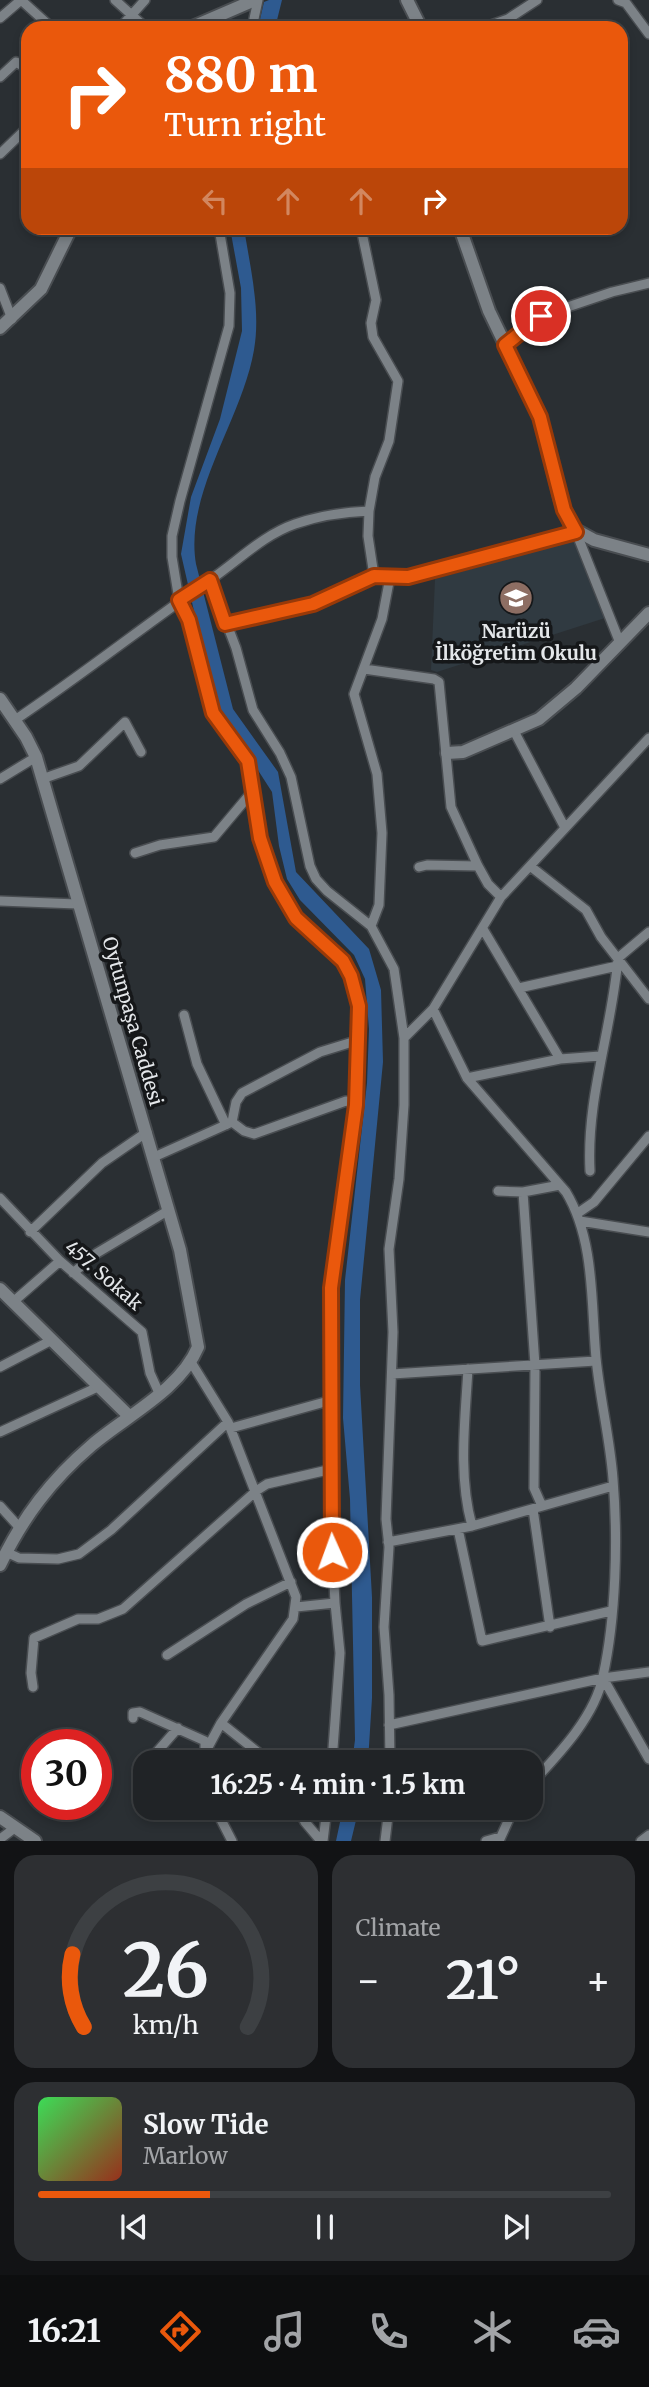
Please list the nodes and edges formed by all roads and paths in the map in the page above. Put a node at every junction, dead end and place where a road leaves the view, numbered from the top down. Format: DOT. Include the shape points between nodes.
graph roads {
  1 [pos="21,0"];
  2 [pos="116,0"];
  3 [pos="145,0"];
  4 [pos="256,0"];
  5 [pos="407,0"];
  6 [pos="537,0"];
  7 [pos="618,0"];
  8 [pos="130,14"];
  9 [pos="0,18"];
  10 [pos="44,21"];
  11 [pos="125,21"];
  12 [pos="138,21"];
  13 [pos="206,21"];
  14 [pos="253,21"];
  15 [pos="418,21"];
  16 [pos="502,21"];
  17 [pos="649,34"];
  18 [pos="21,65"];
  19 [pos="0,77"];
  20 [pos="21,134"];
  21 [pos="0,154"];
  22 [pos="68,235"];
  23 [pos="220,235"];
  24 [pos="362,235"];
  25 [pos="462,235"];
  26 [pos="649,283"];
  27 [pos="0,288"];
  28 [pos="12,319"];
  29 [pos="0,328"];
  30 [pos="505,345"];
  31 [pos="369,511"];
  32 [pos="576,532"];
  33 [pos="649,555"];
  34 [pos="374,576"];
  35 [pos="390,577"];
  36 [pos="210,580"];
  37 [pos="179,600"];
  38 [pos="649,613"];
  39 [pos="225,624"];
  40 [pos="620,643"];
  41 [pos="364,668"];
  42 [pos="0,699"];
  43 [pos="15,720"];
  44 [pos="514,731"];
  45 [pos="649,738"];
  46 [pos="141,752"];
  47 [pos="447,752"];
  48 [pos="36,757"];
  49 [pos="0,779"];
  50 [pos="42,779"];
  51 [pos="256,796"];
  52 [pos="564,826"];
  53 [pos="135,853"];
  54 [pos="478,866"];
  55 [pos="530,866"];
  56 [pos="419,867"];
  57 [pos="501,897"];
  58 [pos="0,901"];
  59 [pos="77,905"];
  60 [pos="371,926"];
  61 [pos="484,929"];
  62 [pos="649,932"];
  63 [pos="618,962"];
  64 [pos="519,988"];
  65 [pos="649,999"];
  66 [pos="433,1009"];
  67 [pos="184,1015"];
  68 [pos="404,1038"];
  69 [pos="359,1040"];
  70 [pos="600,1056"];
  71 [pos="560,1059"];
  72 [pos="467,1078"];
  73 [pos="356,1105"];
  74 [pos="229,1123"];
  75 [pos="147,1132"];
  76 [pos="649,1136"];
  77 [pos="646,1146"];
  78 [pos="154,1157"];
  79 [pos="590,1171"];
  80 [pos="559,1185"];
  81 [pos="498,1191"];
  82 [pos="523,1192"];
  83 [pos="0,1198"];
  84 [pos="169,1210"];
  85 [pos="579,1217"];
  86 [pos="30,1232"];
  87 [pos="649,1232"];
  88 [pos="60,1261"];
  89 [pos="73,1273"];
  90 [pos="1,1291"];
  91 [pos="13,1302"];
  92 [pos="51,1340"];
  93 [pos="596,1361"];
  94 [pos="191,1362"];
  95 [pos="535,1365"];
  96 [pos="0,1367"];
  97 [pos="468,1369"];
  98 [pos="392,1374"];
  99 [pos="100,1386"];
  100 [pos="159,1393"];
  101 [pos="332,1400"];
  102 [pos="129,1416"];
  103 [pos="230,1425"];
  104 [pos="0,1432"];
  105 [pos="332,1469"];
  106 [pos="613,1486"];
  107 [pos="256,1492"];
  108 [pos="0,1506"];
  109 [pos="537,1507"];
  110 [pos="472,1526"];
  111 [pos="19,1527"];
  112 [pos="458,1529"];
  113 [pos="388,1542"];
  114 [pos="6,1552"];
  115 [pos="0,1565"];
  116 [pos="291,1582"];
  117 [pos="335,1603"];
  118 [pos="296,1607"];
  119 [pos="611,1611"];
  120 [pos="550,1627"];
  121 [pos="167,1655"];
  122 [pos="649,1672"];
  123 [pos="603,1678"];
  124 [pos="33,1688"];
  125 [pos="133,1718"];
  126 [pos="221,1723"];
  127 [pos="389,1725"];
  128 [pos="178,1728"];
  129 [pos="205,1748"];
  130 [pos="159,1750"];
  131 [pos="255,1750"];
  132 [pos="332,1750"];
  133 [pos="390,1750"];
  134 [pos="649,1759"];
  135 [pos="543,1770"];
  136 [pos="0,1817"];
  137 [pos="221,1820"];
  138 [pos="304,1820"];
  139 [pos="325,1820"];
  140 [pos="388,1820"];
  141 [pos="508,1820"];
  142 [pos="16,1827"];
  143 [pos="649,1835"];
  144 [pos="0,1839"];
  145 [pos="499,1839"];
  146 [pos="35,1841"];
  147 [pos="232,1841"];
  148 [pos="322,1841"];
  149 [pos="384,1841"];
  150 [pos="486,1841"];
  151 [pos="641,1841"];
  1 -- 9 [label="street"];
  1 -- 10 [label="street"];
  2 -- 8 [label="street"];
  3 -- 8 [label="street"];
  4 -- 13 [label="street"];
  4 -- 14 [label="street"];
  5 -- 15 [label="street"];
  6 -- 16 [label="street"];
  7 -- 17 [label="street" via="626,3"];
  8 -- 11 [label="street"];
  8 -- 12 [label="street"];
  18 -- 19 [label="street" via="16,62"];
  20 -- 21 [label="street"];
  22 -- 28 [label="street" via="41,289"];
  23 -- 37 [label="street" via="230,293 229,326 172,536"];
  24 -- 31 [label="street" via="376,300 373,337 398,381 389,441 375,477"];
  25 -- 30 [label="street"];
  26 -- 30 [label="street" via="541,316"];
  27 -- 28 [label="street"];
  28 -- 29 [label="street"];
  30 -- 32 [label="street" via="540,417 564,510"];
  31 -- 34 [label="street"];
  31 -- 36 [label="street" via="293,525"];
  32 -- 33 [label="street"];
  32 -- 35 [label="street" via="450,568"];
  32 -- 40 [label="street"];
  34 -- 35 [label="street"];
  34 -- 39 [label="street" via="313,604"];
  35 -- 41 [label="street" via="382,619"];
  36 -- 37 [label="street"];
  36 -- 39 [label="street"];
  37 -- 43 [label="street"];
  37 -- 51 [label="street" via="189,620 213,713 248,761"];
  38 -- 40 [label="street"];
  39 -- 60 [label="street" via="253,710 290,777 316,879"];
  40 -- 44 [label="street" via="549,713"];
  41 -- 47 [label="street" via="439,682"];
  41 -- 60 [label="street" via="354,694 377,774 382,833 380,896"];
  42 -- 43 [label="street, Oytunpaşa Caddesi"];
  43 -- 48 [label="street, Oytunpaşa Caddesi"];
  44 -- 47 [label="street" via="463,752"];
  44 -- 52 [label="street"];
  45 -- 52 [label="street"];
  46 -- 50 [label="street" via="125,722 79,766"];
  47 -- 54 [label="street" via="451,807"];
  48 -- 49 [label="street"];
  48 -- 50 [label="street, Oytunpaşa Caddesi"];
  50 -- 59 [label="street, Oytunpaşa Caddesi"];
  51 -- 53 [label="street" via="251,793 214,837"];
  51 -- 69 [label="street" via="260,838 275,882 296,918 330,947 351,976 359,1006"];
  52 -- 55 [label="street"];
  54 -- 56 [label="street"];
  54 -- 57 [label="street"];
  55 -- 57 [label="street"];
  55 -- 63 [label="street" via="586,910"];
  57 -- 61 [label="street"];
  58 -- 59 [label="street"];
  59 -- 75 [label="street, Oytunpaşa Caddesi"];
  60 -- 68 [label="street" via="394,969"];
  61 -- 64 [label="street"];
  61 -- 66 [label="street"];
  62 -- 63 [label="street"];
  63 -- 64 [label="street"];
  63 -- 65 [label="street"];
  63 -- 70 [label="street"];
  64 -- 71 [label="street"];
  66 -- 68 [label="street"];
  66 -- 72 [label="street"];
  67 -- 74 [label="street" via="197,1064"];
  68 -- 98 [label="street" via="399,1179 389,1249"];
  69 -- 73 [label="street"];
  69 -- 74 [label="street" via="320,1052 242,1093"];
  70 -- 71 [label="street"];
  70 -- 79 [label="street" via="589,1142"];
  71 -- 72 [label="street"];
  72 -- 80 [label="street"];
  73 -- 74 [label="street" via="346,1101 254,1134"];
  73 -- 101 [label="street" via="331,1288"];
  74 -- 78 [label="street"];
  75 -- 78 [label="street, Oytunpaşa Caddesi"];
  75 -- 86 [label="street" via="102,1163"];
  76 -- 77 [label="street"];
  77 -- 85 [label="street"];
  78 -- 84 [label="street, Oytunpaşa Caddesi"];
  80 -- 82 [label="street"];
  80 -- 85 [label="street"];
  81 -- 82 [label="street"];
  82 -- 95 [label="street"];
  83 -- 86 [label="street, 457. Sokak"];
  84 -- 89 [label="street" via="97,1253"];
  84 -- 94 [label="street, Oytunpaşa Caddesi" via="197,1328 198,1348"];
  85 -- 87 [label="street"];
  85 -- 93 [label="street"];
  86 -- 88 [label="street, 457. Sokak"];
  88 -- 89 [label="street, 457. Sokak"];
  88 -- 91 [label="street"];
  89 -- 100 [label="street, 457. Sokak" via="142,1332"];
  90 -- 91 [label="street"];
  91 -- 92 [label="street"];
  92 -- 96 [label="street"];
  92 -- 99 [label="street"];
  93 -- 95 [label="street"];
  93 -- 106 [label="street"];
  94 -- 100 [label="street"];
  94 -- 103 [label="street"];
  95 -- 97 [label="street"];
  95 -- 109 [label="street"];
  97 -- 98 [label="street"];
  97 -- 110 [label="street" via="464,1445 466,1504"];
  98 -- 113 [label="street"];
  99 -- 102 [label="street"];
  99 -- 104 [label="street"];
  100 -- 102 [label="street"];
  101 -- 103 [label="street"];
  101 -- 105 [label="street"];
  102 -- 111 [label="street" via="63,1471"];
  103 -- 107 [label="street"];
  103 -- 114 [label="street" via="79,1554 58,1559 19,1558"];
  105 -- 107 [label="street" via="267,1484"];
  105 -- 117 [label="street"];
  106 -- 109 [label="street"];
  106 -- 119 [label="street"];
  107 -- 116 [label="street"];
  107 -- 124 [label="street" via="123,1609 98,1619 69,1622 34,1639"];
  108 -- 111 [label="street"];
  109 -- 110 [label="street"];
  109 -- 120 [label="street"];
  110 -- 112 [label="street"];
  111 -- 114 [label="street"];
  112 -- 113 [label="street"];
  112 -- 120 [label="street" via="482,1641"];
  113 -- 127 [label="street" via="384,1627"];
  114 -- 115 [label="street"];
  116 -- 118 [label="street"];
  116 -- 121 [label="street" via="246,1604"];
  117 -- 118 [label="street"];
  117 -- 132 [label="street" via="340,1653"];
  118 -- 126 [label="street" via="293,1619"];
  119 -- 120 [label="street"];
  119 -- 123 [label="street"];
  122 -- 123 [label="street"];
  123 -- 127 [label="street"];
  123 -- 134 [label="street"];
  123 -- 135 [label="street" via="577,1732"];
  125 -- 128 [label="street" via="140,1712"];
  126 -- 129 [label="street"];
  126 -- 131 [label="street"];
  127 -- 133 [label="street"];
  128 -- 129 [label="street" via="205,1741"];
  128 -- 130 [label="street"];
  136 -- 142 [label="street"];
  137 -- 147 [label="street"];
  138 -- 148 [label="street"];
  139 -- 148 [label="street"];
  140 -- 149 [label="street"];
  141 -- 145 [label="street"];
  142 -- 144 [label="street"];
  142 -- 146 [label="street"];
  143 -- 151 [label="street"];
  145 -- 150 [label="street"];
}
